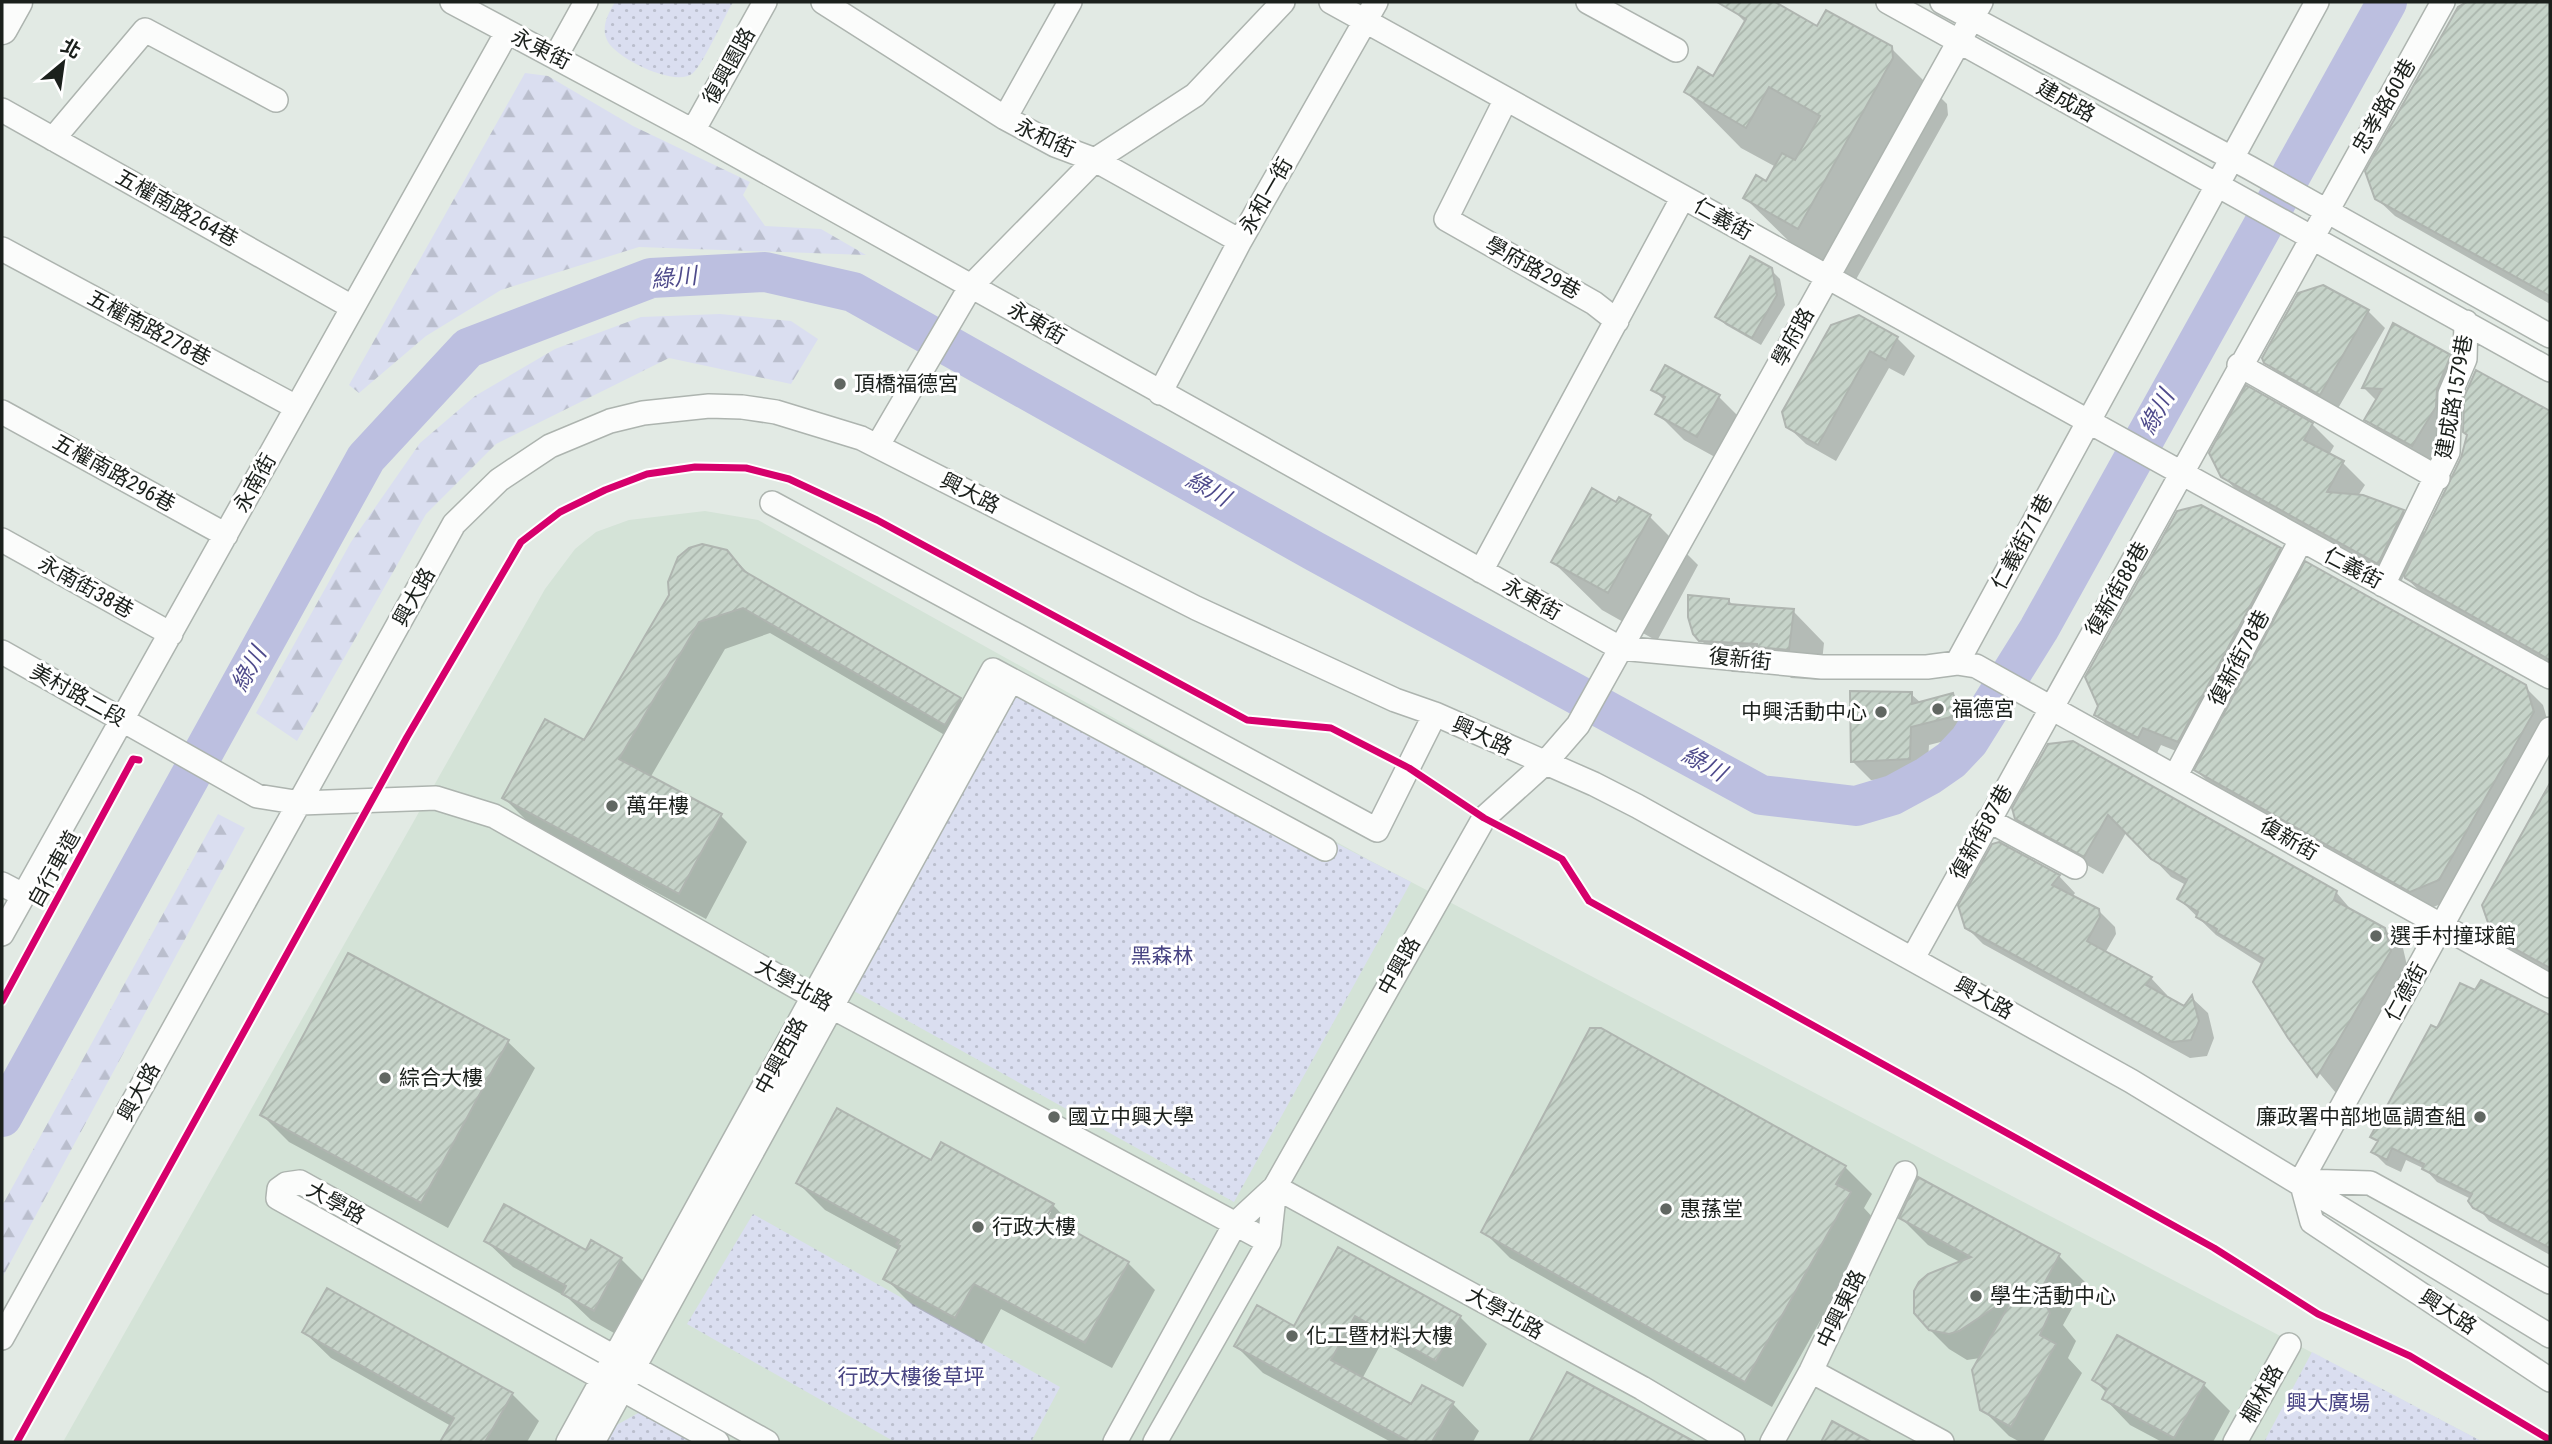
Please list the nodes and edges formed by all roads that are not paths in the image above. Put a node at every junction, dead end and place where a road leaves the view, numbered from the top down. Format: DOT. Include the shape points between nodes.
graph roads {
  1 [pos="17,2"];
  2 [pos="452,2"];
  3 [pos="586,2"];
  4 [pos="765,2"];
  5 [pos="823,2"];
  6 [pos="1070,2"];
  7 [pos="1283,2"];
  8 [pos="1331,2"];
  9 [pos="1588,2"];
  10 [pos="1888,2"];
  11 [pos="1942,2"];
  12 [pos="2317,2"];
  13 [pos="2443,2"];
  14 [pos="1977,10"];
  15 [pos="1371,11"];
  16 [pos="2,29"];
  17 [pos="507,32"];
  18 [pos="1959,41"];
  19 [pos="1676,50"];
  20 [pos="556,56"];
  21 [pos="1507,99"];
  22 [pos="276,100"];
  23 [pos="2,110"];
  24 [pos="1005,118"];
  25 [pos="693,131"];
  26 [pos="53,139"];
  27 [pos="2233,159"];
  28 [pos="1095,160"];
  29 [pos="2218,186"];
  30 [pos="1683,197"];
  31 [pos="2326,210"];
  32 [pos="2312,237"];
  33 [pos="1240,241"];
  34 [pos="2,249"];
  35 [pos="1826,276"];
  36 [pos="971,286"];
  37 [pos="352,307"];
  38 [pos="1617,321"];
  39 [pos="2466,322"];
  40 [pos="2550,336"];
  41 [pos="2239,365"];
  42 [pos="2550,370"];
  43 [pos="1160,393"];
  44 [pos="296,407"];
  45 [pos="2,412"];
  46 [pos="2088,422"];
  47 [pos="878,445"];
  48 [pos="2183,474"];
  49 [pos="2438,478"];
  50 [pos="772,503"];
  51 [pos="226,535"];
  52 [pos="2,540"];
  53 [pos="2301,540"];
  54 [pos="1480,571"];
  55 [pos="2383,585"];
  56 [pos="171,634"];
  57 [pos="1620,648"];
  58 [pos="2,652"];
  59 [pos="1957,663"];
  60 [pos="2550,677"];
  61 [pos="2050,705"];
  62 [pos="1435,714"];
  63 [pos="123,719"];
  64 [pos="2550,729"];
  65 [pos="1545,763"];
  66 [pos="2176,775"];
  67 [pos="301,803"];
  68 [pos="1988,820"];
  69 [pos="1325,849"];
  70 [pos="2076,867"];
  71 [pos="2,884"];
  72 [pos="23,895"];
  73 [pos="2442,927"];
  74 [pos="2,933"];
  75 [pos="1913,958"];
  76 [pos="2550,986"];
  77 [pos="823,1002"];
  78 [pos="1905,1173"];
  79 [pos="2301,1181"];
  80 [pos="1275,1186"];
  81 [pos="1235,1224"];
  82 [pos="1269,1242"];
  83 [pos="2550,1282"];
  84 [pos="2550,1336"];
  85 [pos="2,1338"];
  86 [pos="2289,1345"];
  87 [pos="625,1363"];
  88 [pos="1811,1371"];
  89 [pos="2550,1380"];
  90 [pos="613,1384"];
  91 [pos="568,1442"];
  92 [pos="593,1442"];
  93 [pos="717,1442"];
  94 [pos="766,1442"];
  95 [pos="1115,1442"];
  96 [pos="1155,1442"];
  97 [pos="1733,1442"];
  98 [pos="1772,1442"];
  99 [pos="1942,1442"];
  100 [pos="2235,1442"];
  1 -- 16 [label="main road"];
  2 -- 17 [label="street, 永東街"];
  3 -- 20 [label="street"];
  4 -- 25 [label="street, 復興園路"];
  5 -- 24 [label="street, 永和街"];
  6 -- 24 [label="street"];
  7 -- 28 [label="street, 永和街" via="1195,95"];
  8 -- 15 [label="street, 仁義街"];
  9 -- 19 [label="street"];
  10 -- 18 [label="street, 建成路"];
  11 -- 14 [label="street, 建成路"];
  12 -- 27 [label="street"];
  13 -- 31 [label="street, 忠孝路60巷"];
  14 -- 18 [label="street, 學府路"];
  14 -- 27 [label="street, 建成路"];
  15 -- 21 [label="street, 仁義街"];
  15 -- 33 [label="street, 永和一街"];
  17 -- 20 [label="street, 永東街"];
  17 -- 37 [label="street, 永南街"];
  18 -- 29 [label="street, 建成路"];
  18 -- 35 [label="street, 學府路"];
  20 -- 25 [label="street, 永東街"];
  21 -- 30 [label="street, 仁義街"];
  21 -- 38 [label="street, 學府路29巷" via="1446,219 1594,303"];
  22 -- 26 [label="street" via="145,30"];
  23 -- 26 [label="street, 五權南路264巷"];
  24 -- 28 [label="street, 永和街"];
  25 -- 36 [label="street, 永東街"];
  26 -- 37 [label="street, 五權南路264巷"];
  27 -- 29 [label="street"];
  27 -- 31 [label="street, 建成路"];
  28 -- 33 [label="street"];
  28 -- 36 [label="street"];
  29 -- 32 [label="street, 建成路"];
  29 -- 46 [label="street, 仁義街71巷"];
  30 -- 35 [label="street, 仁義街"];
  30 -- 38 [label="street"];
  31 -- 32 [label="street, 忠孝路60巷"];
  31 -- 40 [label="street"];
  32 -- 39 [label="street"];
  32 -- 41 [label="street, 忠孝路60巷"];
  33 -- 43 [label="street, 永和一街"];
  34 -- 44 [label="street, 五權南路278巷"];
  35 -- 46 [label="street, 仁義街"];
  35 -- 57 [label="street, 學府路"];
  36 -- 43 [label="street, 永東街"];
  36 -- 47 [label="street"];
  37 -- 44 [label="street, 永南街"];
  38 -- 54 [label="street"];
  39 -- 42 [label="street"];
  39 -- 49 [label="street, 建成路1579巷" via="2465,359 2450,394 2448,452"];
  41 -- 48 [label="street, 復新街88巷"];
  41 -- 49 [label="street"];
  43 -- 54 [label="street, 永東街"];
  44 -- 51 [label="street, 永南街"];
  45 -- 51 [label="street, 五權南路296巷"];
  46 -- 48 [label="street, 仁義街"];
  46 -- 59 [label="street, 仁義街71巷"];
  47 -- 62 [label="street, 興大路" via="1196,608"];
  47 -- 67 [label="street, 興大路" via="776,412 709,405 610,421 524,462 454,524"];
  48 -- 53 [label="street, 仁義街"];
  48 -- 61 [label="street, 復新街88巷"];
  49 -- 55 [label="street, 建成路1579巷"];
  50 -- 62 [label="street" via="1377,830"];
  51 -- 56 [label="street, 永南街"];
  52 -- 56 [label="street, 永南街38巷"];
  53 -- 55 [label="street, 仁義街"];
  53 -- 66 [label="street, 復新街78巷"];
  54 -- 57 [label="street, 永東街"];
  55 -- 60 [label="street, 仁義街"];
  56 -- 63 [label="street, 永南街"];
  57 -- 59 [label="street, 復新街" via="1822,667"];
  57 -- 65 [label="street, 學府路" via="1578,725"];
  58 -- 63 [label="street, 美村路二段"];
  59 -- 61 [label="street, 復新街" via="1984,669"];
  61 -- 66 [label="street, 復新街"];
  61 -- 68 [label="street, 復新街87巷"];
  62 -- 65 [label="street, 興大路"];
  63 -- 67 [label="street, 美村路二段" via="257,796"];
  63 -- 72 [label="street, 永南街"];
  64 -- 73 [label="street, 仁德街"];
  65 -- 75 [label="street, 興大路" via="1637,806"];
  65 -- 80 [label="street, 中興路" via="1484,818"];
  66 -- 73 [label="street, 復新街"];
  67 -- 77 [label="street, 大學北路" via="436,798 494,816"];
  67 -- 85 [label="street, 興大路"];
  68 -- 70 [label="street"];
  68 -- 75 [label="street, 復新街87巷"];
  69 -- 77 [label="street, 中興西路" via="1002,675"];
  71 -- 72 [label="street"];
  72 -- 74 [label="street, 永南街"];
  73 -- 76 [label="street, 復新街"];
  73 -- 79 [label="street, 仁德街"];
  75 -- 79 [label="street, 興大路"];
  77 -- 81 [label="street, 大學北路"];
  77 -- 87 [label="street, 中興西路"];
  78 -- 88 [label="street, 中興東路"];
  79 -- 83 [label="street, 興大路" via="2370,1183"];
  79 -- 84 [label="street, 興大路"];
  79 -- 89 [label="street, 興大路" via="2312,1222"];
  80 -- 81 [label="street, 中興路"];
  80 -- 82 [label="street, 中興路"];
  80 -- 97 [label="street, 大學北路"];
  81 -- 82 [label="street, 大學北路"];
  81 -- 95 [label="street, 中興路"];
  82 -- 96 [label="street, 中興路"];
  86 -- 100 [label="street, 椰林路"];
  87 -- 90 [label="street, 中興西路"];
  87 -- 90 [label="street, 大學路" via="300,1182 279,1189 278,1198"];
  87 -- 94 [label="street, 大學路"];
  88 -- 98 [label="street, 中興東路"];
  88 -- 99 [label="street"];
  90 -- 91 [label="street, 中興西路"];
  90 -- 92 [label="street, 中興西路"];
  90 -- 93 [label="street, 大學路"];
}
